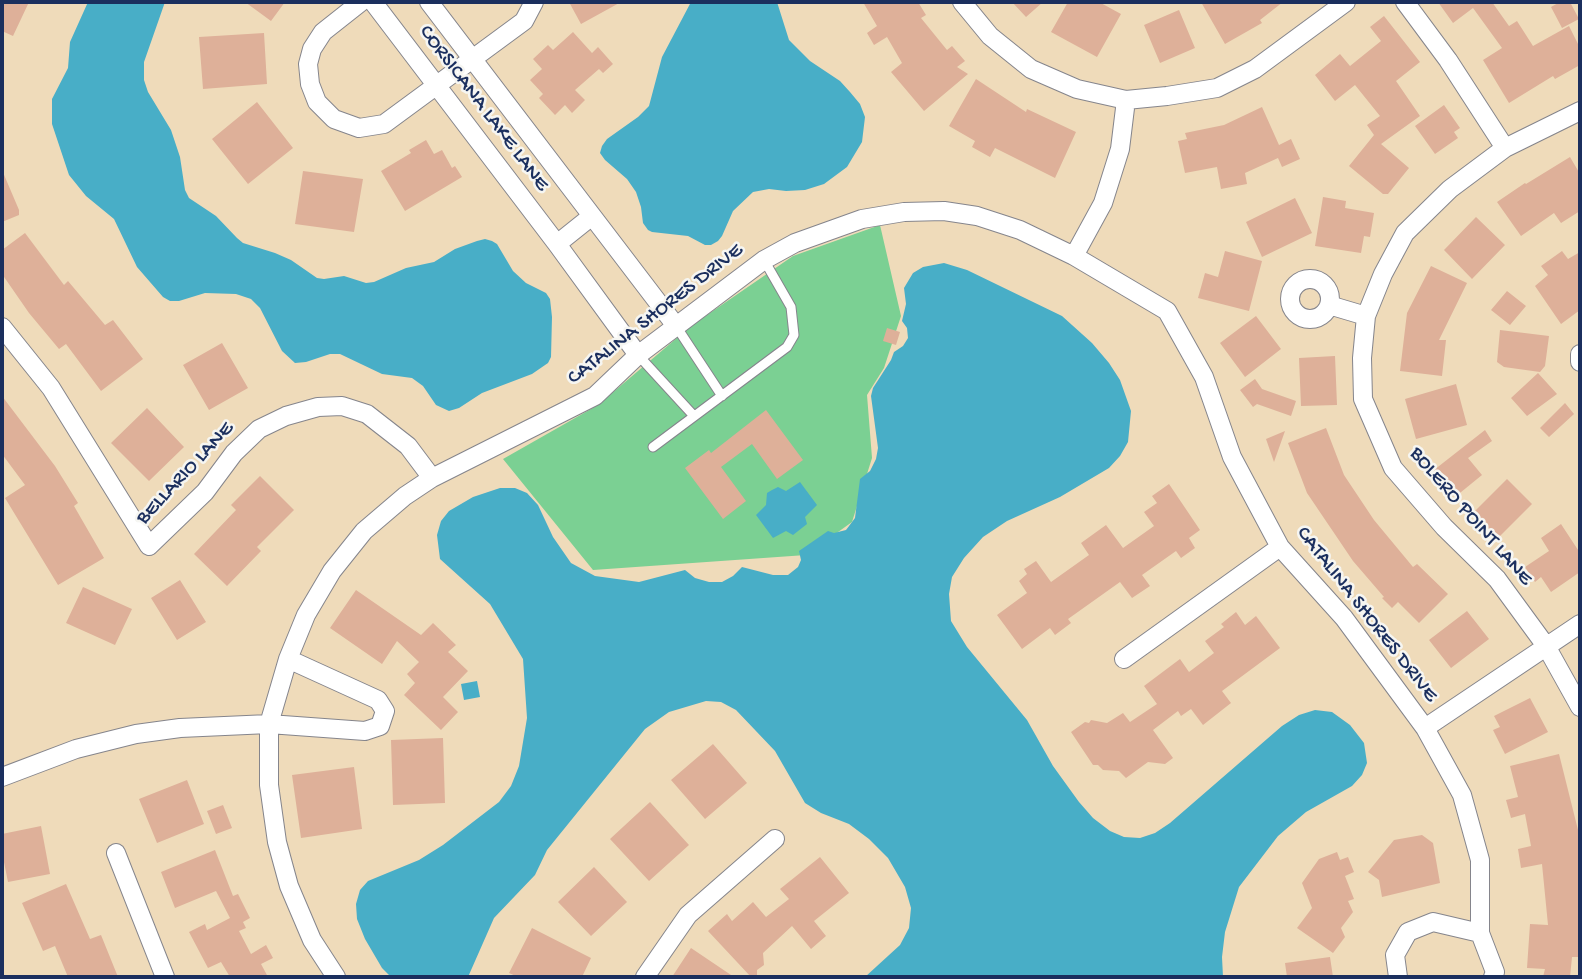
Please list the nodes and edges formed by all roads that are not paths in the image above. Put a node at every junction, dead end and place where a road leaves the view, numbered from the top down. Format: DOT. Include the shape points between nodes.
graph roads {
  1 [pos="361,2"];
  2 [pos="373,2"];
  3 [pos="429,2"];
  4 [pos="534,2"];
  5 [pos="962,2"];
  6 [pos="1346,2"];
  7 [pos="1405,2"];
  8 [pos="472,58"];
  9 [pos="437,85"];
  10 [pos="1126,100"];
  11 [pos="1580,111"];
  12 [pos="1505,148"];
  13 [pos="592,216"];
  14 [pos="557,244"];
  15 [pos="1074,256"];
  16 [pos="764,260"];
  17 [pos="1329,305"];
  18 [pos="1366,316"];
  19 [pos="676,326"];
  20 [pos="2,327"];
  21 [pos="1580,354"];
  22 [pos="638,355"];
  23 [pos="1580,362"];
  24 [pos="722,396"];
  25 [pos="694,416"];
  26 [pos="653,447"];
  27 [pos="432,478"];
  28 [pos="1280,547"];
  29 [pos="1580,624"];
  30 [pos="1546,646"];
  31 [pos="288,659"];
  32 [pos="1124,659"];
  33 [pos="1580,707"];
  34 [pos="269,724"];
  35 [pos="1425,728"];
  36 [pos="2,777"];
  37 [pos="775,839"];
  38 [pos="116,853"];
  39 [pos="1479,933"];
  40 [pos="164,977"];
  41 [pos="336,977"];
  42 [pos="646,977"];
  43 [pos="1398,977"];
  44 [pos="1493,977"];
  1 -- 9 [label="street" via="323,32 312,49 310,84 317,102 334,119 359,128 384,124"];
  2 -- 9 [label="street, CORSICANA LAKE LANE"];
  3 -- 8 [label="street, CORSICANA LAKE LANE"];
  4 -- 8 [label="street" via="524,21"];
  5 -- 10 [label="street" via="990,36 1031,69 1077,89"];
  6 -- 10 [label="street" via="1255,69 1217,88"];
  7 -- 12 [label="street"];
  8 -- 9 [label="street"];
  8 -- 13 [label="street, CORSICANA LAKE LANE"];
  9 -- 14 [label="street, CORSICANA LAKE LANE"];
  10 -- 15 [label="street" via="1120,149 1103,204"];
  11 -- 12 [label="street, BOLERO POINT LANE"];
  12 -- 18 [label="street, BOLERO POINT LANE" via="1450,189 1405,233"];
  13 -- 14 [label="street"];
  13 -- 19 [label="street, CORSICANA LAKE LANE"];
  14 -- 22 [label="street, CORSICANA LAKE LANE"];
  15 -- 16 [label="street, CATALINA SHORES DRIVE" via="1020,230 944,211 862,219 795,243"];
  15 -- 28 [label="street, CATALINA SHORES DRIVE" via="1167,311 1204,377 1232,457"];
  16 -- 19 [label="street, CATALINA SHORES DRIVE"];
  16 -- 24 [label="lane" via="791,307 794,335 787,347"];
  17 -- 18 [label="street"];
  18 -- 30 [label="street, BOLERO POINT LANE" via="1363,399 1393,468 1497,579"];
  19 -- 22 [label="street, CATALINA SHORES DRIVE"];
  19 -- 24 [label="lane"];
  20 -- 27 [label="street, BELLARIO LANE" via="51,388 149,546 205,492 259,429 318,407 367,414 408,446"];
  21 -- 23 [label="street"];
  22 -- 25 [label="lane"];
  22 -- 27 [label="street, CATALINA SHORES DRIVE" via="595,396"];
  24 -- 25 [label="lane"];
  25 -- 26 [label="lane"];
  27 -- 31 [label="street, CATALINA SHORES DRIVE" via="364,531 332,571 306,615"];
  28 -- 32 [label="street"];
  28 -- 35 [label="street, CATALINA SHORES DRIVE" via="1344,618"];
  29 -- 30 [label="street"];
  30 -- 33 [label="street, BOLERO POINT LANE"];
  30 -- 35 [label="street"];
  31 -- 34 [label="street, CATALINA SHORES DRIVE"];
  31 -- 34 [label="street" via="367,694 385,711 380,726 365,731"];
  34 -- 36 [label="street" via="136,734 76,748"];
  34 -- 41 [label="street, CATALINA SHORES DRIVE" via="268,785 277,842 312,940"];
  35 -- 39 [label="street, CATALINA SHORES DRIVE" via="1462,795 1480,860"];
  37 -- 42 [label="street" via="688,915"];
  38 -- 40 [label="street"];
  39 -- 43 [label="street" via="1433,922 1408,932 1395,955"];
  39 -- 44 [label="street, CATALINA SHORES DRIVE"];
}
